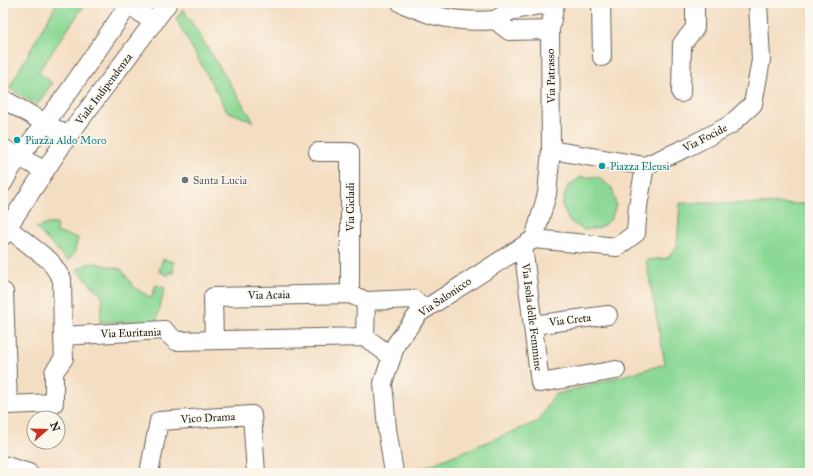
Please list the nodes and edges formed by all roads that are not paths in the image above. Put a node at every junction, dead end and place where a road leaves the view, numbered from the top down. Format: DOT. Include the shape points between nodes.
graph roads {
  1 [pos="129,3"];
  2 [pos="168,3"];
  3 [pos="402,3"];
  4 [pos="601,3"];
  5 [pos="695,3"];
  6 [pos="758,3"];
  7 [pos="555,5"];
  8 [pos="495,20"];
  9 [pos="154,23"];
  10 [pos="550,30"];
  11 [pos="602,57"];
  12 [pos="681,93"];
  13 [pos="3,99"];
  14 [pos="44,123"];
  15 [pos="68,136"];
  16 [pos="3,148"];
  17 [pos="551,150"];
  18 [pos="318,152"];
  19 [pos="19,157"];
  20 [pos="645,166"];
  21 [pos="45,171"];
  22 [pos="3,183"];
  23 [pos="5,232"];
  24 [pos="528,242"];
  25 [pos="4,292"];
  26 [pos="350,294"];
  27 [pos="366,301"];
  28 [pos="424,309"];
  29 [pos="608,315"];
  30 [pos="533,324"];
  31 [pos="63,336"];
  32 [pos="365,337"];
  33 [pos="214,340"];
  34 [pos="392,357"];
  35 [pos="616,370"];
  36 [pos="3,465"];
  37 [pos="29,473"];
  38 [pos="149,473"];
  39 [pos="256,473"];
  40 [pos="394,473"];
  1 -- 9 [label="street"];
  1 -- 14 [label="street"];
  2 -- 9 [label="street, Viale Indipendenza"];
  3 -- 8 [label="street" via="447,18"];
  4 -- 11 [label="street"];
  5 -- 12 [label="street" via="695,28 682,44"];
  6 -- 20 [label="street, Via Focide" via="761,60 753,104 730,125"];
  7 -- 8 [label="street" via="510,11"];
  7 -- 10 [label="street, Via Patrasso"];
  8 -- 10 [label="street" via="509,31"];
  9 -- 15 [label="street, Viale Indipendenza"];
  10 -- 17 [label="street, Via Patrasso"];
  13 -- 14 [label="street"];
  14 -- 15 [label="street"];
  14 -- 19 [label="street"];
  15 -- 21 [label="street, Viale Indipendenza"];
  16 -- 19 [label="street"];
  17 -- 20 [label="street"];
  17 -- 24 [label="street" via="547,194"];
  18 -- 26 [label="street, Via Cicladi" via="350,152"];
  19 -- 21 [label="street"];
  19 -- 22 [label="street"];
  20 -- 24 [label="street" via="636,233 617,247"];
  21 -- 23 [label="street, Viale Indipendenza"];
  23 -- 31 [label="street" via="50,261 62,279"];
  24 -- 28 [label="street, Via Salonicco"];
  24 -- 30 [label="street, Via Isola delle Femmine"];
  25 -- 31 [label="street" via="8,405 54,404 54,372 64,358"];
  26 -- 27 [label="street, Via Acaia"];
  26 -- 33 [label="street, Via Acaia" via="213,296"];
  27 -- 28 [label="street, Via Acaia" via="413,298"];
  27 -- 32 [label="street"];
  28 -- 34 [label="street, Via Salonicco" via="419,312 396,344"];
  29 -- 30 [label="street, Via Creta"];
  30 -- 35 [label="street, Via Isola delle Femmine" via="540,383"];
  31 -- 33 [label="street, Via Euritania" via="164,330 176,341"];
  32 -- 33 [label="street, Via Euritania"];
  32 -- 34 [label="street"];
  34 -- 40 [label="street, Via Salonicco" via="383,383"];
  36 -- 37 [label="street"];
  38 -- 39 [label="street, Vico Drama" via="159,421 252,415"];
}
